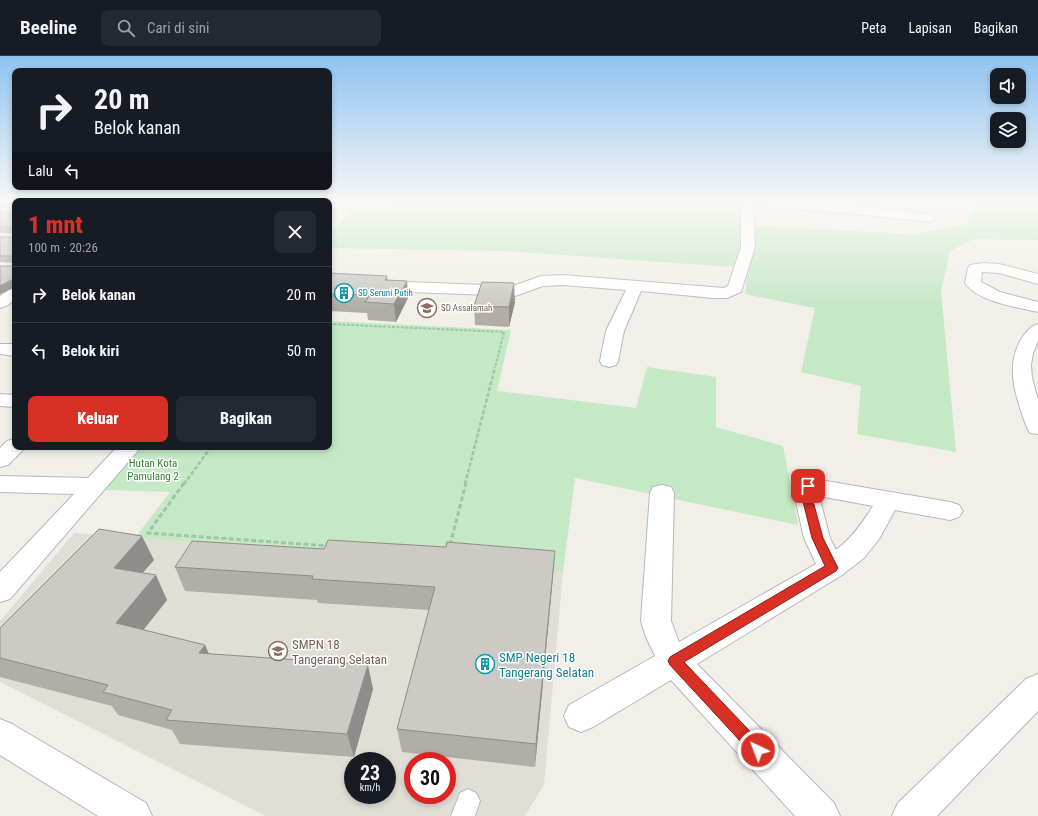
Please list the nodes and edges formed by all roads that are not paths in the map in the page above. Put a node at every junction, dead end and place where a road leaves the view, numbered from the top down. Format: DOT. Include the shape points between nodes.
graph roads {
  1 [pos="748,236"];
  2 [pos="1038,279"];
  3 [pos="332,284"];
  4 [pos="636,286"];
  5 [pos="12,295"];
  6 [pos="0,304"];
  7 [pos="12,305"];
  8 [pos="1038,307"];
  9 [pos="1038,329"];
  10 [pos="0,349"];
  11 [pos="12,350"];
  12 [pos="609,361"];
  13 [pos="0,400"];
  14 [pos="12,401"];
  15 [pos="1038,428"];
  16 [pos="12,449"];
  17 [pos="127,450"];
  18 [pos="0,460"];
  19 [pos="0,484"];
  20 [pos="94,486"];
  21 [pos="662,493"];
  22 [pos="888,501"];
  23 [pos="950,511"];
  24 [pos="832,568"];
  25 [pos="0,591"];
  26 [pos="674,661"];
  27 [pos="1038,689"];
  28 [pos="581,716"];
  29 [pos="0,736"];
  30 [pos="133,816"];
  31 [pos="821,816"];
  32 [pos="911,816"];
  1 -- 4 [label="street" via="748,247 735,289 732,291 713,293"];
  2 -- 8 [label="street" via="985,267 975,268 973,283 991,294"];
  3 -- 4 [label="street" via="515,291 541,281 563,280"];
  4 -- 12 [label="street" via="615,331"];
  5 -- 6 [label="street"];
  6 -- 7 [label="street"];
  9 -- 15 [label="street" via="1026,350 1021,366 1023,389"];
  10 -- 11 [label="street"];
  13 -- 14 [label="street"];
  16 -- 18 [label="street"];
  17 -- 20 [label="street"];
  19 -- 20 [label="street"];
  20 -- 25 [label="street"];
  21 -- 26 [label="street" via="656,621 663,645"];
  22 -- 23 [label="street"];
  22 -- 24 [label="street" via="870,532 854,551"];
  22 -- 24 [label="street" via="806,487 817,538"];
  24 -- 26 [label="street"];
  26 -- 28 [label="street"];
  26 -- 31 [label="street"];
  27 -- 32 [label="street"];
  29 -- 30 [label="street"];
}
